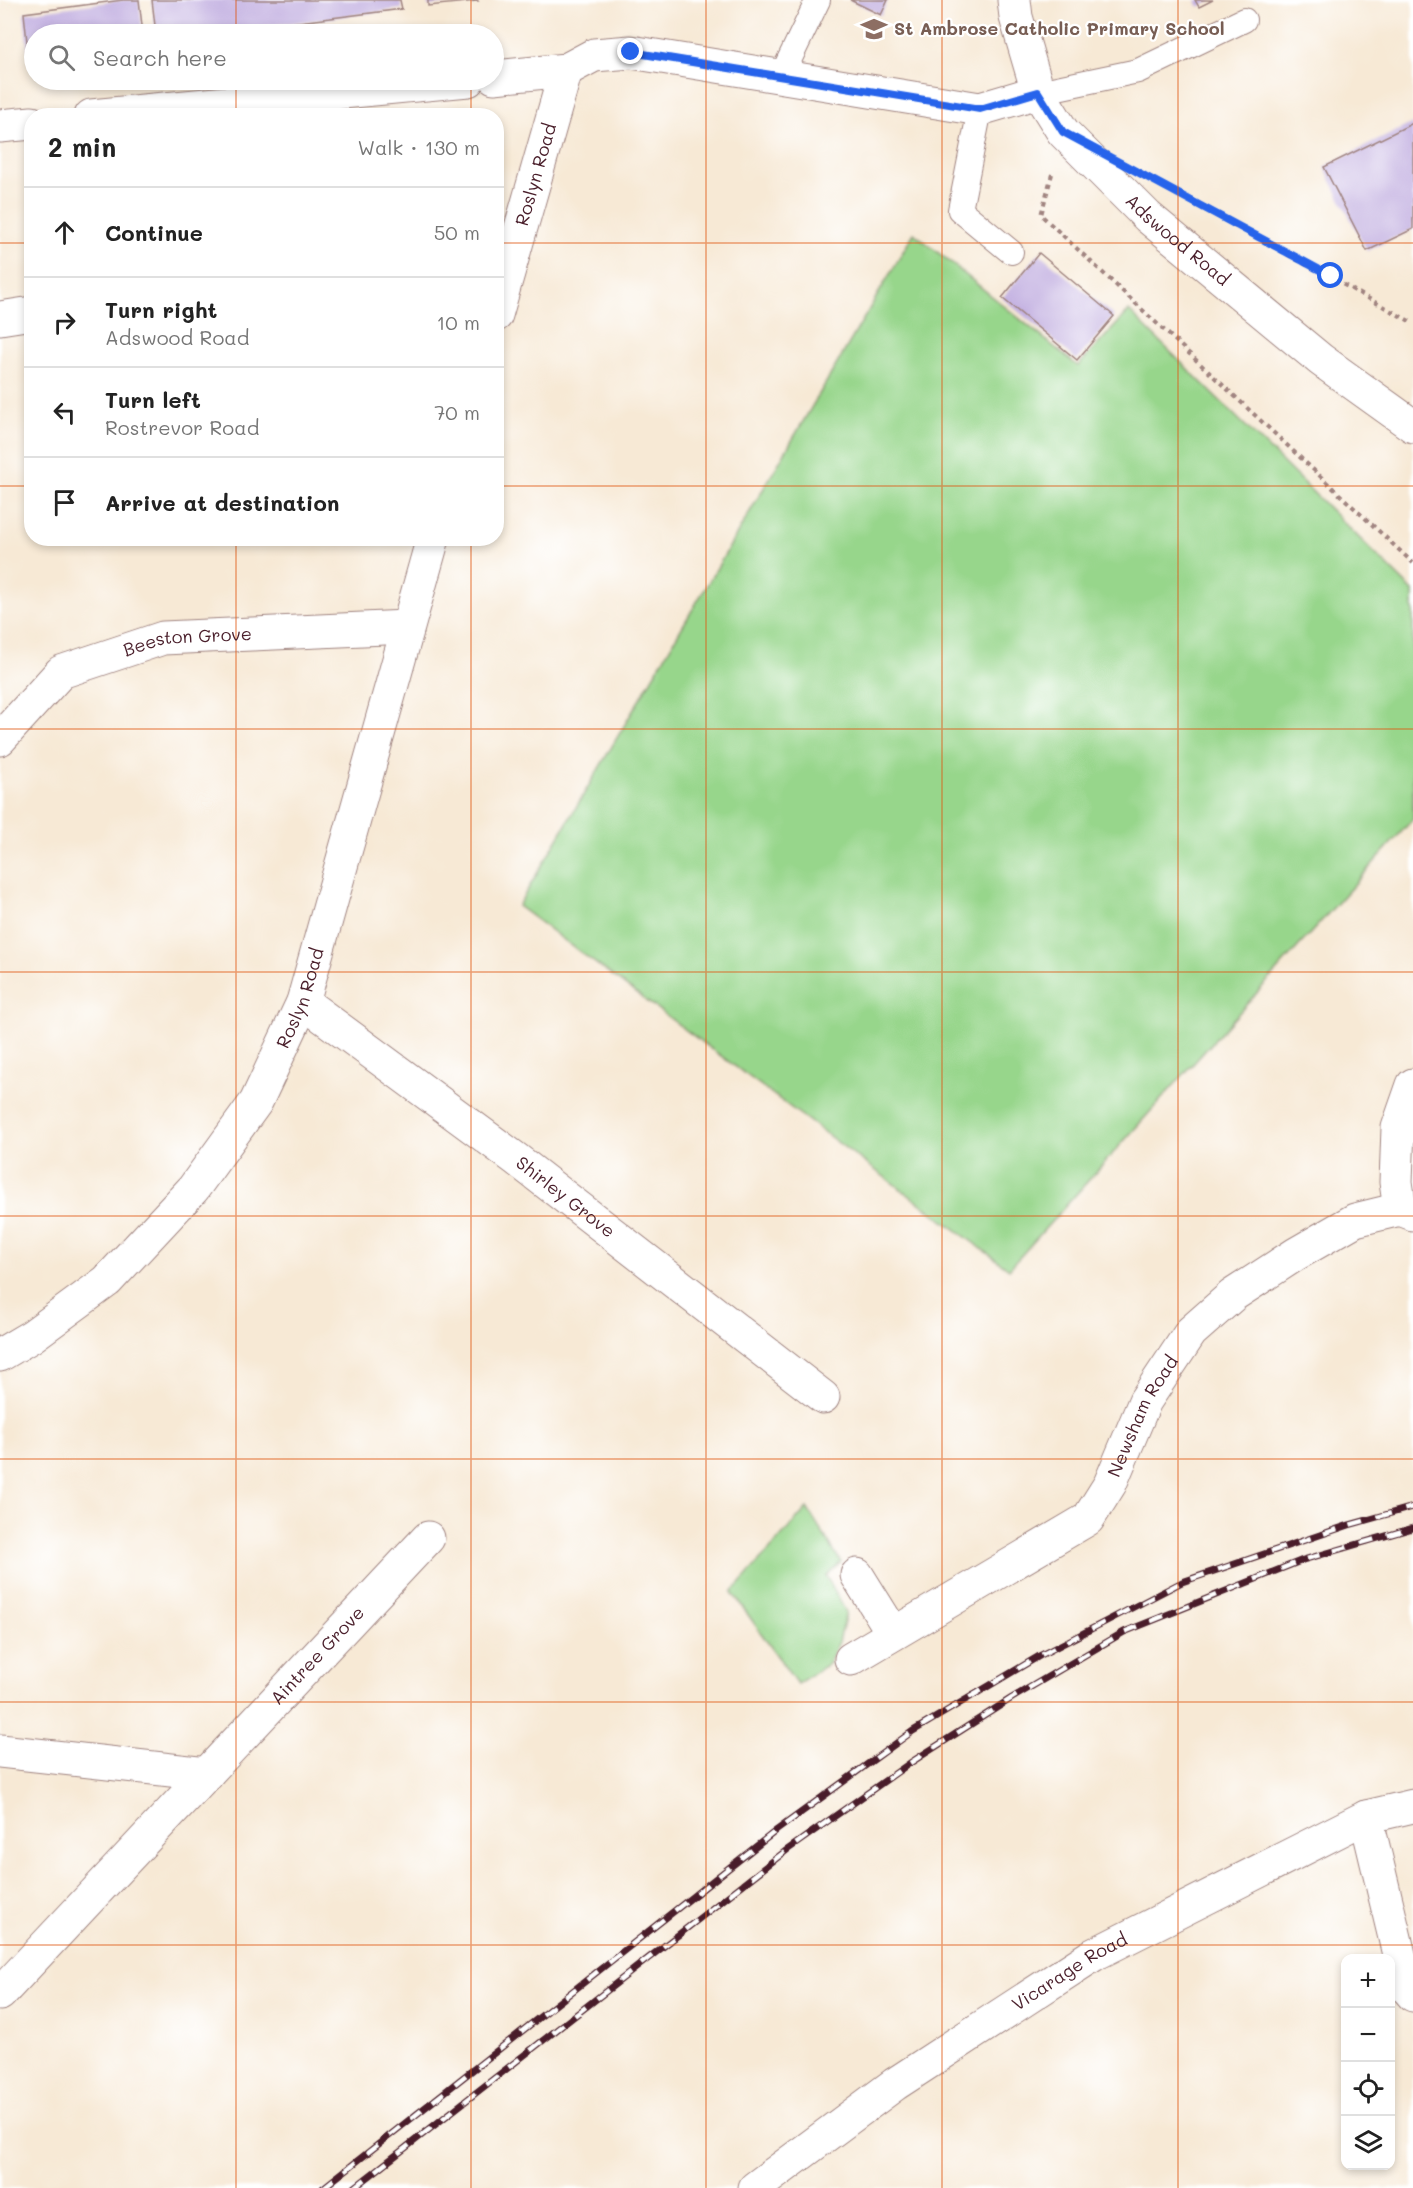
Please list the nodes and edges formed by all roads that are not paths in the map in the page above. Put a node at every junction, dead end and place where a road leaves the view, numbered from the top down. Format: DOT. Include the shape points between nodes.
graph roads {
  1 [pos="818,0"];
  2 [pos="1014,0"];
  3 [pos="1244,20"];
  4 [pos="566,70"];
  5 [pos="504,76"];
  6 [pos="781,77"];
  7 [pos="362,90"];
  8 [pos="1038,92"];
  9 [pos="171,108"];
  10 [pos="980,109"];
  11 [pos="24,124"];
  12 [pos="0,126"];
  13 [pos="1011,252"];
  14 [pos="504,287"];
  15 [pos="24,314"];
  16 [pos="0,318"];
  17 [pos="1413,426"];
  18 [pos="431,546"];
  19 [pos="407,627"];
  20 [pos="0,739"];
  21 [pos="303,1002"];
  22 [pos="1413,1085"];
  23 [pos="1406,1212"];
  24 [pos="0,1355"];
  25 [pos="823,1397"];
  26 [pos="428,1538"];
  27 [pos="857,1575"];
  28 [pos="893,1633"];
  29 [pos="851,1659"];
  30 [pos="0,1751"];
  31 [pos="207,1774"];
  32 [pos="1413,1806"];
  33 [pos="1366,1817"];
  34 [pos="0,1994"];
  35 [pos="1413,1995"];
  36 [pos="755,2188"];
  1 -- 6 [label="lane"];
  2 -- 8 [label="street, Adswood Road"];
  3 -- 8 [label="lane" via="1138,71"];
  4 -- 5 [label="street"];
  4 -- 6 [label="street" via="594,55 631,52"];
  4 -- 14 [label="street, Roslyn Road"];
  6 -- 10 [label="street"];
  7 -- 9 [label="street"];
  8 -- 10 [label="street"];
  8 -- 17 [label="street, Adswood Road" via="1063,132 1148,217 1322,360"];
  10 -- 13 [label="lane" via="960,210"];
  11 -- 12 [label="street"];
  15 -- 16 [label="street"];
  18 -- 19 [label="street, Roslyn Road"];
  19 -- 20 [label="street, Beeston Grove" via="163,638 61,672"];
  19 -- 21 [label="street, Roslyn Road"];
  21 -- 24 [label="street, Roslyn Road" via="256,1102 193,1189 107,1281"];
  21 -- 25 [label="street, Shirley Grove" via="516,1159"];
  22 -- 23 [label="street, Newsham Road" via="1398,1128 1396,1182"];
  23 -- 28 [label="street, Newsham Road" via="1355,1220 1233,1295 1191,1332 1145,1401 1110,1484 1088,1519"];
  26 -- 31 [label="street, Aintree Grove"];
  27 -- 28 [label="street"];
  28 -- 29 [label="street, Newsham Road"];
  30 -- 31 [label="street"];
  31 -- 34 [label="street, Aintree Grove"];
  32 -- 33 [label="street, Vicarage Road"];
  33 -- 35 [label="street" via="1407,1988"];
  33 -- 36 [label="street, Vicarage Road" via="1093,1955 895,2084"];
}
